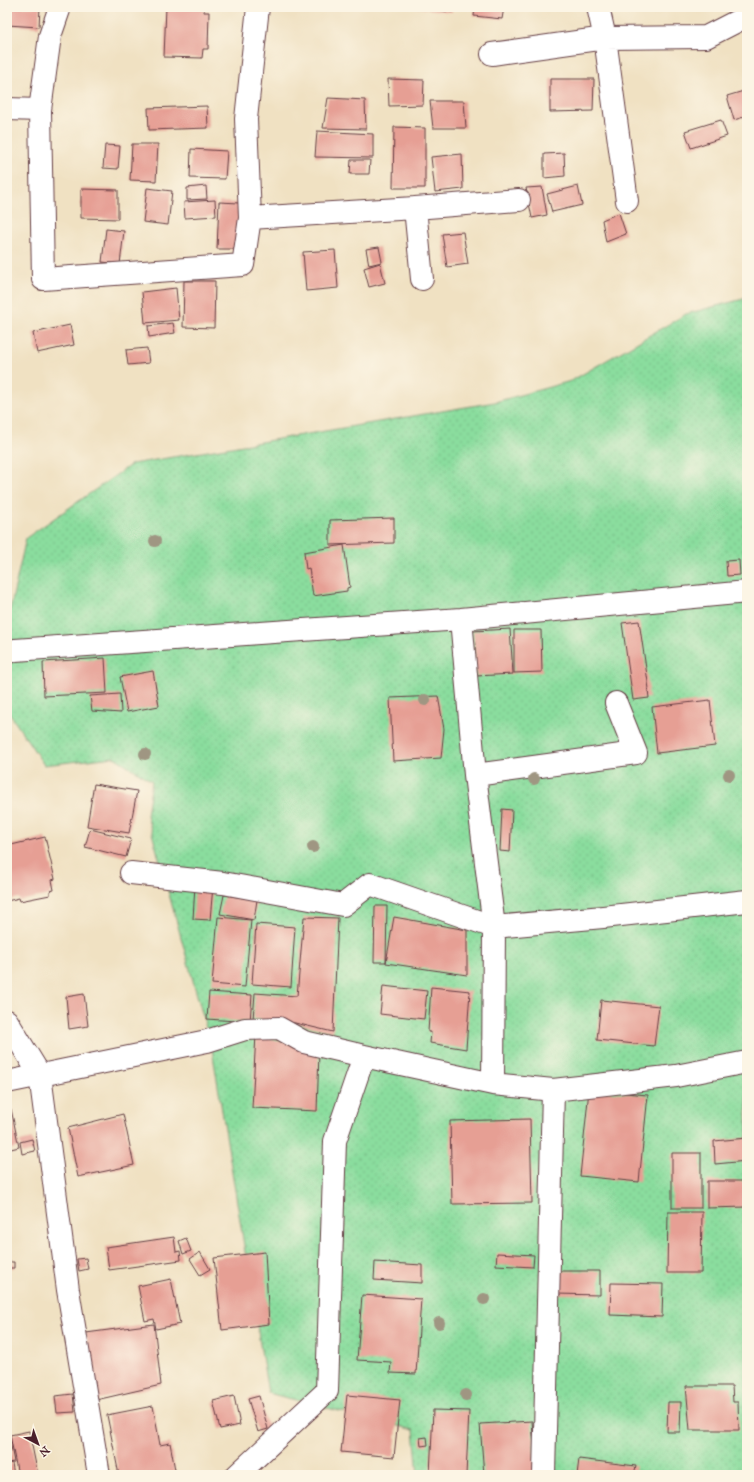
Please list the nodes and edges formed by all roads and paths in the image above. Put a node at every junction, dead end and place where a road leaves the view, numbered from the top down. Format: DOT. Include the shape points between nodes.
graph roads {
  1 [pos="60,7"];
  2 [pos="258,7"];
  3 [pos="598,7"];
  4 [pos="747,16"];
  5 [pos="605,38"];
  6 [pos="492,54"];
  7 [pos="7,109"];
  8 [pos="40,110"];
  9 [pos="519,200"];
  10 [pos="627,201"];
  11 [pos="415,208"];
  12 [pos="250,218"];
  13 [pos="422,279"];
  14 [pos="747,592"];
  15 [pos="461,619"];
  16 [pos="7,653"];
  17 [pos="616,703"];
  18 [pos="475,775"];
  19 [pos="131,873"];
  20 [pos="747,901"];
  21 [pos="494,926"];
  22 [pos="7,1020"];
  23 [pos="364,1056"];
  24 [pos="747,1062"];
  25 [pos="40,1075"];
  26 [pos="7,1082"];
  27 [pos="493,1084"];
  28 [pos="553,1090"];
  29 [pos="99,1475"];
  30 [pos="237,1475"];
  31 [pos="544,1475"];
  1 -- 8 [label="street" via="50,36"];
  2 -- 12 [label="street" via="246,119"];
  3 -- 5 [label="street"];
  4 -- 5 [label="street" via="706,37"];
  5 -- 6 [label="street"];
  5 -- 10 [label="street"];
  7 -- 8 [label="street"];
  8 -- 12 [label="street" via="43,280 243,265"];
  9 -- 11 [label="street"];
  11 -- 12 [label="street"];
  11 -- 13 [label="street"];
  14 -- 15 [label="street"];
  15 -- 16 [label="street" via="15,650"];
  15 -- 18 [label="street"];
  17 -- 18 [label="street" via="636,753"];
  18 -- 21 [label="street"];
  19 -- 21 [label="street" via="223,883 342,904 370,884"];
  20 -- 21 [label="street"];
  21 -- 27 [label="street"];
  22 -- 25 [label="street"];
  23 -- 25 [label="street" via="304,1042 279,1028 245,1029 207,1041"];
  23 -- 27 [label="street"];
  23 -- 30 [label="street" via="335,1141 327,1391"];
  24 -- 28 [label="street" via="676,1076"];
  25 -- 26 [label="street"];
  25 -- 29 [label="street" via="68,1290"];
  27 -- 28 [label="street"];
  28 -- 31 [label="street"];
}
